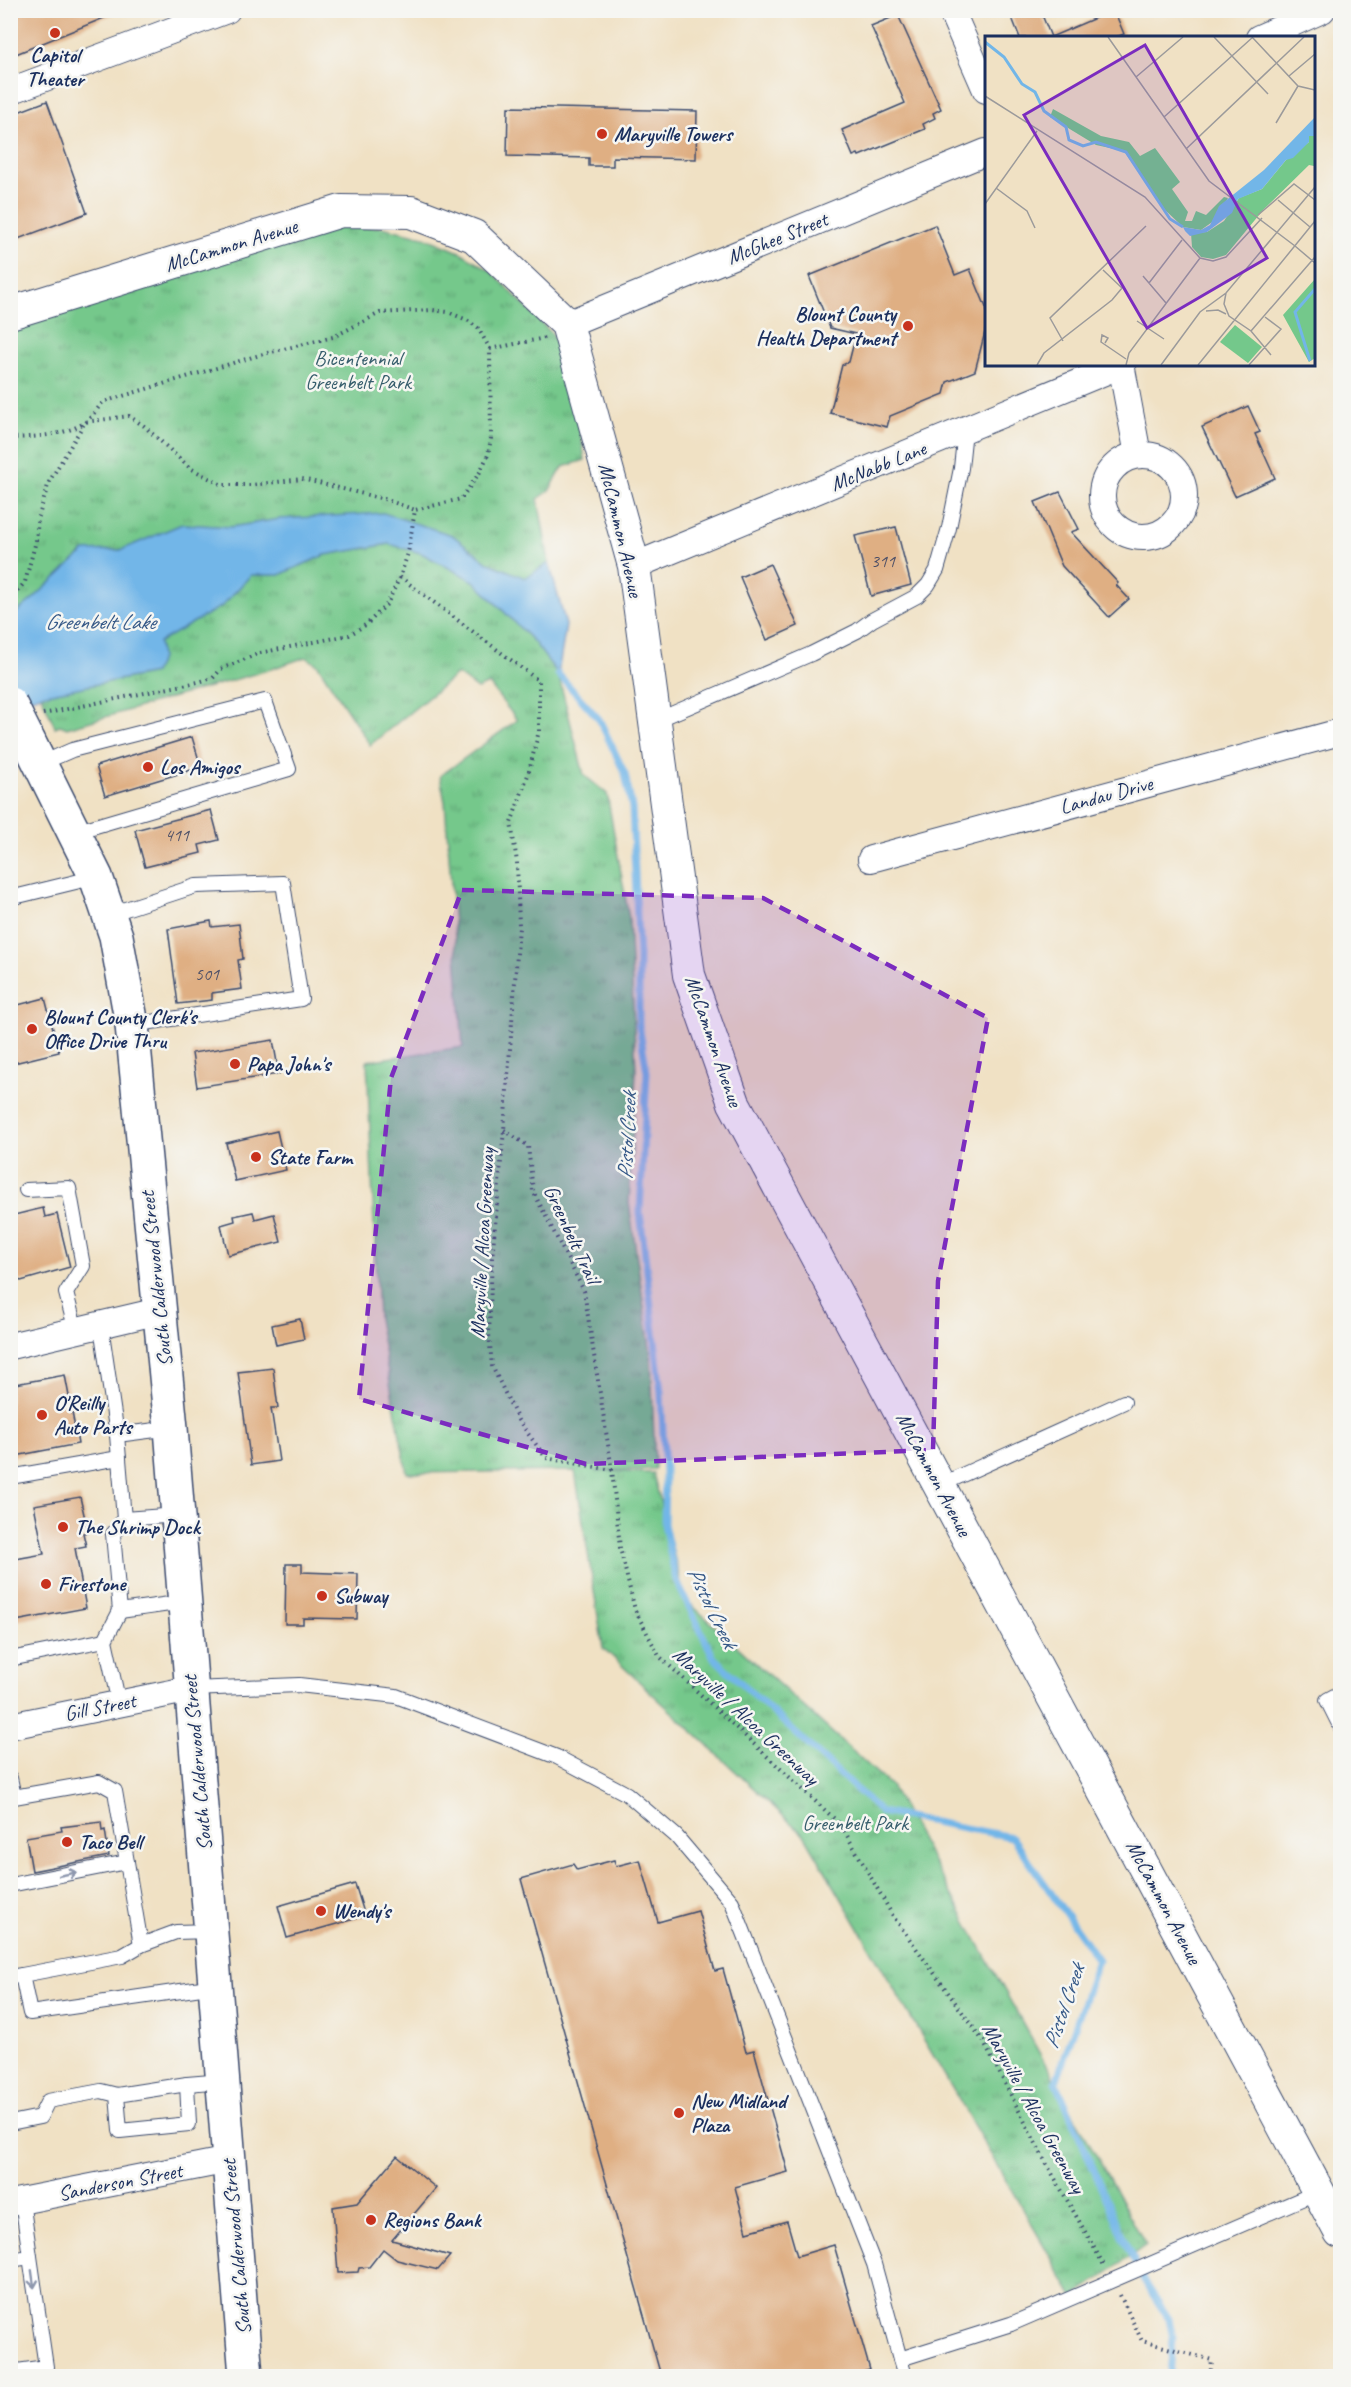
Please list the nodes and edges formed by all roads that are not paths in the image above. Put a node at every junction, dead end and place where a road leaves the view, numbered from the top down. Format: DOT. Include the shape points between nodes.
graph roads {
  1 [pos="227,10"];
  2 [pos="951,10"];
  3 [pos="1322,10"];
  4 [pos="1264,36"];
  5 [pos="985,86"];
  6 [pos="10,92"];
  7 [pos="985,153"];
  8 [pos="10,313"];
  9 [pos="567,324"];
  10 [pos="1119,366"];
  11 [pos="1121,366"];
  12 [pos="965,430"];
  13 [pos="1138,455"];
  14 [pos="634,566"];
  15 [pos="655,721"];
  16 [pos="28,732"];
  17 [pos="1341,732"];
  18 [pos="75,832"];
  19 [pos="871,859"];
  20 [pos="96,877"];
  21 [pos="10,898"];
  22 [pos="107,915"];
  23 [pos="132,1024"];
  24 [pos="26,1190"];
  25 [pos="159,1311"];
  26 [pos="88,1328"];
  27 [pos="10,1346"];
  28 [pos="1124,1402"];
  29 [pos="171,1428"];
  30 [pos="117,1435"];
  31 [pos="118,1458"];
  32 [pos="10,1477"];
  33 [pos="940,1485"];
  34 [pos="178,1515"];
  35 [pos="124,1519"];
  36 [pos="184,1602"];
  37 [pos="120,1611"];
  38 [pos="105,1640"];
  39 [pos="10,1659"];
  40 [pos="190,1689"];
  41 [pos="1341,1693"];
  42 [pos="119,1704"];
  43 [pos="10,1726"];
  44 [pos="1341,1726"];
  45 [pos="10,1778"];
  46 [pos="12,1798"];
  47 [pos="127,1862"];
  48 [pos="10,1885"];
  49 [pos="210,1931"];
  50 [pos="141,1945"];
  51 [pos="16,1976"];
  52 [pos="214,1986"];
  53 [pos="223,2081"];
  54 [pos="187,2084"];
  55 [pos="117,2095"];
  56 [pos="10,2123"];
  57 [pos="229,2160"];
  58 [pos="1330,2187"];
  59 [pos="16,2202"];
  60 [pos="1341,2232"];
  61 [pos="30,2257"];
  62 [pos="10,2260"];
  63 [pos="900,2359"];
  64 [pos="10,2372"];
  65 [pos="246,2376"];
  66 [pos="905,2376"];
  1 -- 6 [label="street"];
  2 -- 5 [label="street"];
  3 -- 4 [label="street"];
  7 -- 9 [label="street, McGhee Street"];
  8 -- 9 [label="street, McCammon Avenue" via="340,211 376,211 411,212 474,236"];
  9 -- 14 [label="street, McCammon Avenue"];
  10 -- 12 [label="street, McNabb Lane"];
  11 -- 13 [label="street"];
  12 -- 14 [label="street, McNabb Lane"];
  12 -- 15 [label="lane" via="961,468 937,570 917,596 830,645"];
  14 -- 15 [label="street, McCammon Avenue"];
  15 -- 33 [label="street, McCammon Avenue" via="689,975 734,1103"];
  16 -- 18 [label="main road, South Calderwood Street"];
  16 -- 18 [label="lane" via="72,750 265,701 289,769"];
  17 -- 19 [label="street, Landau Drive"];
  18 -- 20 [label="main road, South Calderwood Street"];
  20 -- 21 [label="lane"];
  20 -- 22 [label="main road, South Calderwood Street"];
  22 -- 23 [label="main road, South Calderwood Street" via="116,936"];
  22 -- 23 [label="lane" via="196,886 283,883 301,999"];
  23 -- 25 [label="main road, South Calderwood Street"];
  24 -- 26 [label="lane" via="69,1188 83,1266 66,1293"];
  25 -- 26 [label="street"];
  25 -- 29 [label="main road, South Calderwood Street"];
  26 -- 27 [label="street"];
  26 -- 30 [label="lane"];
  28 -- 33 [label="lane"];
  29 -- 30 [label="lane"];
  29 -- 34 [label="main road, South Calderwood Street"];
  30 -- 31 [label="lane"];
  31 -- 32 [label="lane"];
  31 -- 35 [label="lane"];
  33 -- 58 [label="street, McCammon Avenue"];
  34 -- 35 [label="lane"];
  34 -- 36 [label="main road, South Calderwood Street"];
  35 -- 37 [label="lane" via="113,1534"];
  36 -- 37 [label="lane"];
  36 -- 40 [label="main road, South Calderwood Street"];
  37 -- 38 [label="lane"];
  38 -- 39 [label="lane"];
  38 -- 42 [label="lane"];
  40 -- 42 [label="street, Gill Street"];
  40 -- 49 [label="main road, South Calderwood Street"];
  40 -- 63 [label="lane" via="299,1685 396,1696 557,1757 627,1794 676,1836 732,1902 874,2264"];
  41 -- 44 [label="lane" via="1328,1700"];
  42 -- 43 [label="street, Gill Street"];
  45 -- 46 [label="lane"];
  46 -- 47 [label="lane" via="99,1782 115,1791"];
  48 -- 47 [label="lane, one-way"];
  47 -- 50 [label="lane"];
  49 -- 50 [label="lane" via="176,1932"];
  49 -- 52 [label="main road, South Calderwood Street"];
  50 -- 51 [label="lane" via="122,1956"];
  51 -- 52 [label="lane" via="30,2013"];
  52 -- 53 [label="main road, South Calderwood Street"];
  53 -- 54 [label="lane"];
  53 -- 57 [label="main road, South Calderwood Street"];
  54 -- 55 [label="lane"];
  54 -- 55 [label="lane" via="189,2124 120,2131"];
  55 -- 56 [label="lane" via="101,2091 48,2101 40,2117"];
  57 -- 59 [label="street, Sanderson Street"];
  57 -- 65 [label="main road, South Calderwood Street"];
  58 -- 60 [label="street, McCammon Avenue"];
  58 -- 63 [label="lane" via="1011,2324"];
  59 -- 61 [label="lane"];
  61 -- 62 [label="lane"];
  61 -- 64 [label="lane, one-way" via="46,2367"];
  63 -- 66 [label="lane"];
}
